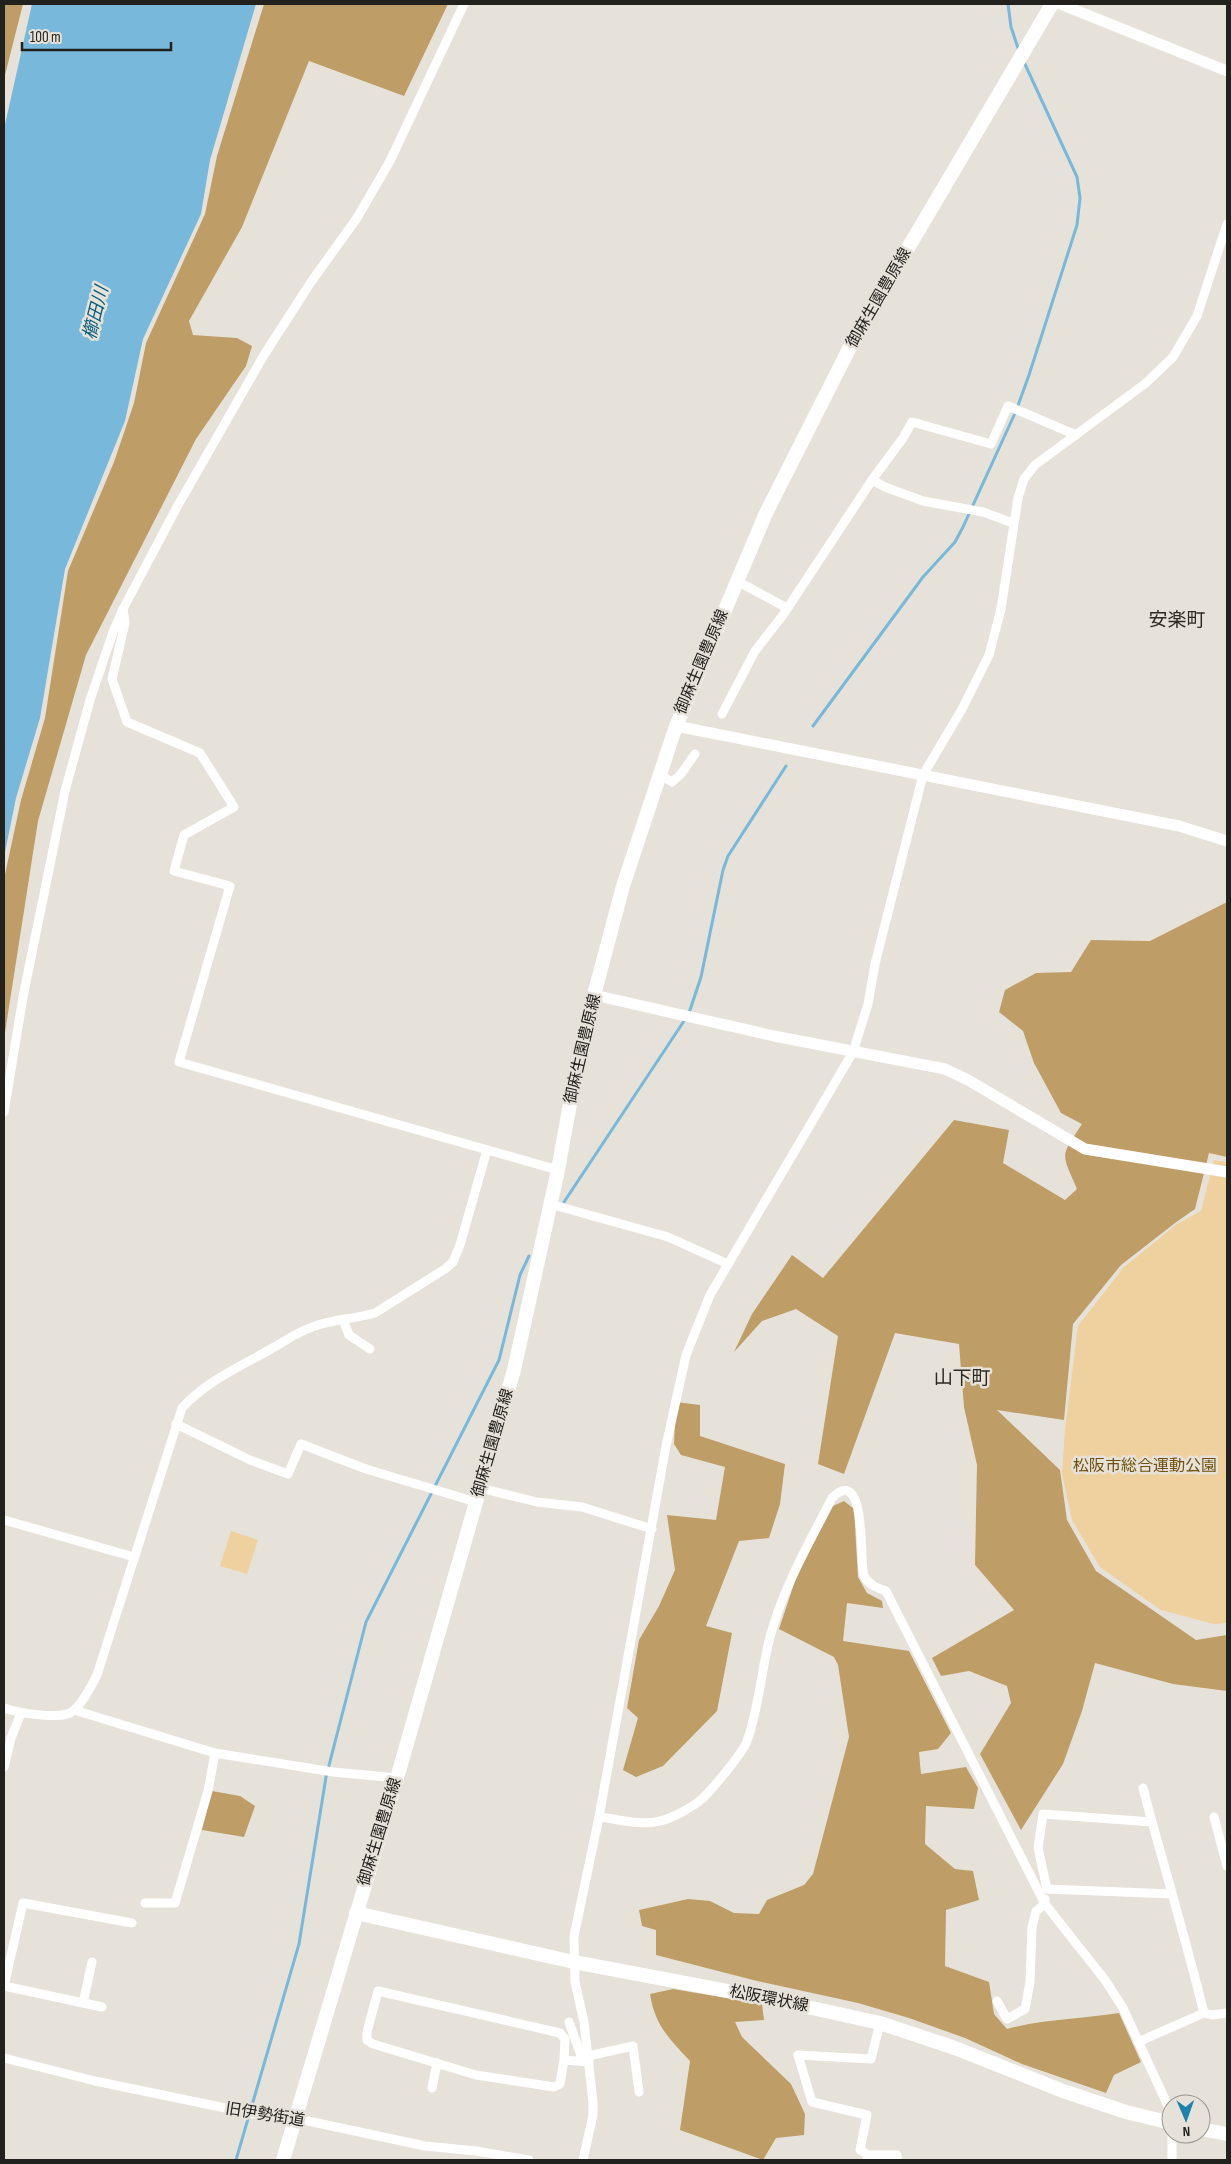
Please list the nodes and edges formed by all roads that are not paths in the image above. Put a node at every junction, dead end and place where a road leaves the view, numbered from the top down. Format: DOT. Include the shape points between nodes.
graph roads {
  1 [pos="464,4"];
  2 [pos="1052,4"];
  3 [pos="1060,4"];
  4 [pos="1227,72"];
  5 [pos="1227,224"];
  6 [pos="1076,435"];
  7 [pos="872,480"];
  8 [pos="1013,523"];
  9 [pos="736,581"];
  10 [pos="786,608"];
  11 [pos="123,609"];
  12 [pos="722,714"];
  13 [pos="676,726"];
  14 [pos="695,754"];
  15 [pos="659,774"];
  16 [pos="923,776"];
  17 [pos="1227,841"];
  18 [pos="594,995"];
  19 [pos="854,1052"];
  20 [pos="4,1112"];
  21 [pos="486,1150"];
  22 [pos="558,1170"];
  23 [pos="1227,1172"];
  24 [pos="550,1204"];
  25 [pos="728,1264"];
  26 [pos="344,1320"];
  27 [pos="370,1349"];
  28 [pos="176,1424"];
  29 [pos="480,1488"];
  30 [pos="476,1502"];
  31 [pos="4,1520"];
  32 [pos="652,1529"];
  33 [pos="134,1557"];
  34 [pos="4,1708"];
  35 [pos="74,1710"];
  36 [pos="22,1714"];
  37 [pos="215,1753"];
  38 [pos="4,1767"];
  39 [pos="397,1778"];
  40 [pos="1143,1788"];
  41 [pos="599,1817"];
  42 [pos="1214,1817"];
  43 [pos="1152,1822"];
  44 [pos="1227,1866"];
  45 [pos="1047,1888"];
  46 [pos="1172,1894"];
  47 [pos="145,1904"];
  48 [pos="1045,1904"];
  49 [pos="356,1913"];
  50 [pos="132,1923"];
  51 [pos="92,1962"];
  52 [pos="574,1962"];
  53 [pos="4,1986"];
  54 [pos="996,2001"];
  55 [pos="84,2003"];
  56 [pos="102,2007"];
  57 [pos="1204,2013"];
  58 [pos="1227,2013"];
  59 [pos="569,2022"];
  60 [pos="880,2023"];
  61 [pos="1138,2042"];
  62 [pos="4,2058"];
  63 [pos="587,2059"];
  64 [pos="564,2060"];
  65 [pos="437,2063"];
  66 [pos="432,2088"];
  67 [pos="639,2092"];
  68 [pos="1162,2094"];
  69 [pos="295,2120"];
  70 [pos="1161,2121"];
  71 [pos="1211,2131"];
  72 [pos="1227,2134"];
  73 [pos="1172,2144"];
  74 [pos="867,2157"];
  75 [pos="283,2160"];
  76 [pos="529,2160"];
  77 [pos="583,2160"];
  78 [pos="897,2160"];
  79 [pos="1172,2160"];
  1 -- 11 [label="street" via="394,153 369,198 281,327 177,507"];
  2 -- 9 [label="main road, 御麻生園豊原線" via="852,343 770,505"];
  3 -- 4 [label="street"];
  5 -- 6 [label="street" via="1198,316 1173,357 1146,384"];
  6 -- 7 [label="street" via="1008,406 992,444 912,422"];
  6 -- 8 [label="street" via="1034,464 1027,473"];
  7 -- 8 [label="street" via="923,501"];
  7 -- 10 [label="street"];
  8 -- 16 [label="street" via="1001,609 989,655"];
  9 -- 10 [label="street"];
  9 -- 13 [label="main road, 御麻生園豊原線"];
  10 -- 12 [label="street" via="755,651"];
  11 -- 20 [label="street" via="90,700 65,791 23,996"];
  11 -- 21 [label="street" via="125,623 112,679 127,722 200,753 234,807 184,835 174,871 230,886 179,1062"];
  13 -- 15 [label="main road, 御麻生園豊原線"];
  13 -- 16 [label="street"];
  14 -- 15 [label="street" via="672,782"];
  15 -- 18 [label="main road, 御麻生園豊原線" via="623,886"];
  16 -- 17 [label="street" via="1179,826"];
  16 -- 19 [label="street"];
  18 -- 19 [label="street"];
  18 -- 22 [label="main road, 御麻生園豊原線"];
  19 -- 23 [label="street" via="945,1069 1085,1149"];
  19 -- 25 [label="street"];
  21 -- 22 [label="street"];
  21 -- 26 [label="street" via="453,1262 375,1313"];
  22 -- 24 [label="main road, 御麻生園豊原線"];
  24 -- 25 [label="street" via="668,1237"];
  24 -- 29 [label="main road, 御麻生園豊原線" via="514,1370"];
  25 -- 32 [label="street" via="710,1295 686,1355"];
  26 -- 27 [label="street" via="349,1335"];
  26 -- 28 [label="street" via="313,1326 230,1372 186,1404"];
  28 -- 30 [label="street" via="250,1460 288,1474 300,1444 366,1469"];
  28 -- 33 [label="street"];
  29 -- 30 [label="main road, 御麻生園豊原線"];
  29 -- 32 [label="street" via="537,1502 582,1507"];
  30 -- 39 [label="main road, 御麻生園豊原線"];
  31 -- 33 [label="street"];
  32 -- 41 [label="street"];
  33 -- 35 [label="street" via="96,1675"];
  34 -- 36 [label="street"];
  35 -- 36 [label="street" via="63,1715"];
  35 -- 37 [label="street"];
  36 -- 38 [label="street"];
  37 -- 39 [label="street" via="333,1772"];
  37 -- 47 [label="street" via="208,1791 175,1903"];
  39 -- 49 [label="main road, 御麻生園豊原線"];
  40 -- 43 [label="street"];
  41 -- 48 [label="street" via="639,1822 668,1818 704,1798 741,1751 751,1725 770,1636 794,1572 832,1498 845,1491 854,1496 858,1504 863,1575 870,1585 886,1591"];
  41 -- 52 [label="street" via="574,1936"];
  42 -- 44 [label="street"];
  43 -- 45 [label="street" via="1043,1814 1038,1848"];
  43 -- 46 [label="street"];
  45 -- 46 [label="street"];
  45 -- 48 [label="street"];
  46 -- 57 [label="street"];
  48 -- 54 [label="street" via="1036,1911 1032,1927 1030,1982 1025,2009 1007,2019"];
  48 -- 61 [label="street" via="1105,1980 1123,2008"];
  49 -- 52 [label="main road, 松阪環状線"];
  49 -- 69 [label="main road, 御麻生園豊原線"];
  50 -- 53 [label="street" via="23,1903"];
  51 -- 55 [label="street"];
  52 -- 60 [label="main road, 松阪環状線"];
  52 -- 63 [label="street"];
  53 -- 55 [label="street"];
  55 -- 56 [label="street"];
  57 -- 58 [label="street"];
  57 -- 61 [label="street"];
  59 -- 63 [label="street"];
  60 -- 70 [label="main road, 松阪環状線" via="954,2048 1063,2092"];
  60 -- 74 [label="street" via="872,2059 798,2055 812,2102 867,2115 860,2150"];
  61 -- 68 [label="street"];
  62 -- 69 [label="street, 旧伊勢街道" via="90,2080"];
  63 -- 64 [label="street"];
  63 -- 67 [label="street" via="634,2046"];
  63 -- 77 [label="street" via="593,2115"];
  64 -- 65 [label="street" via="560,2084 554,2087 476,2075"];
  64 -- 65 [label="street" via="565,2038 560,2033 378,1991 367,2040"];
  65 -- 66 [label="street"];
  69 -- 75 [label="main road, 御麻生園豊原線"];
  69 -- 76 [label="street, 旧伊勢街道" via="425,2146"];
  71 -- 72 [label="main road"];
  73 -- 79 [label="street"];
  74 -- 78 [label="street" via="897,2155"];
}
